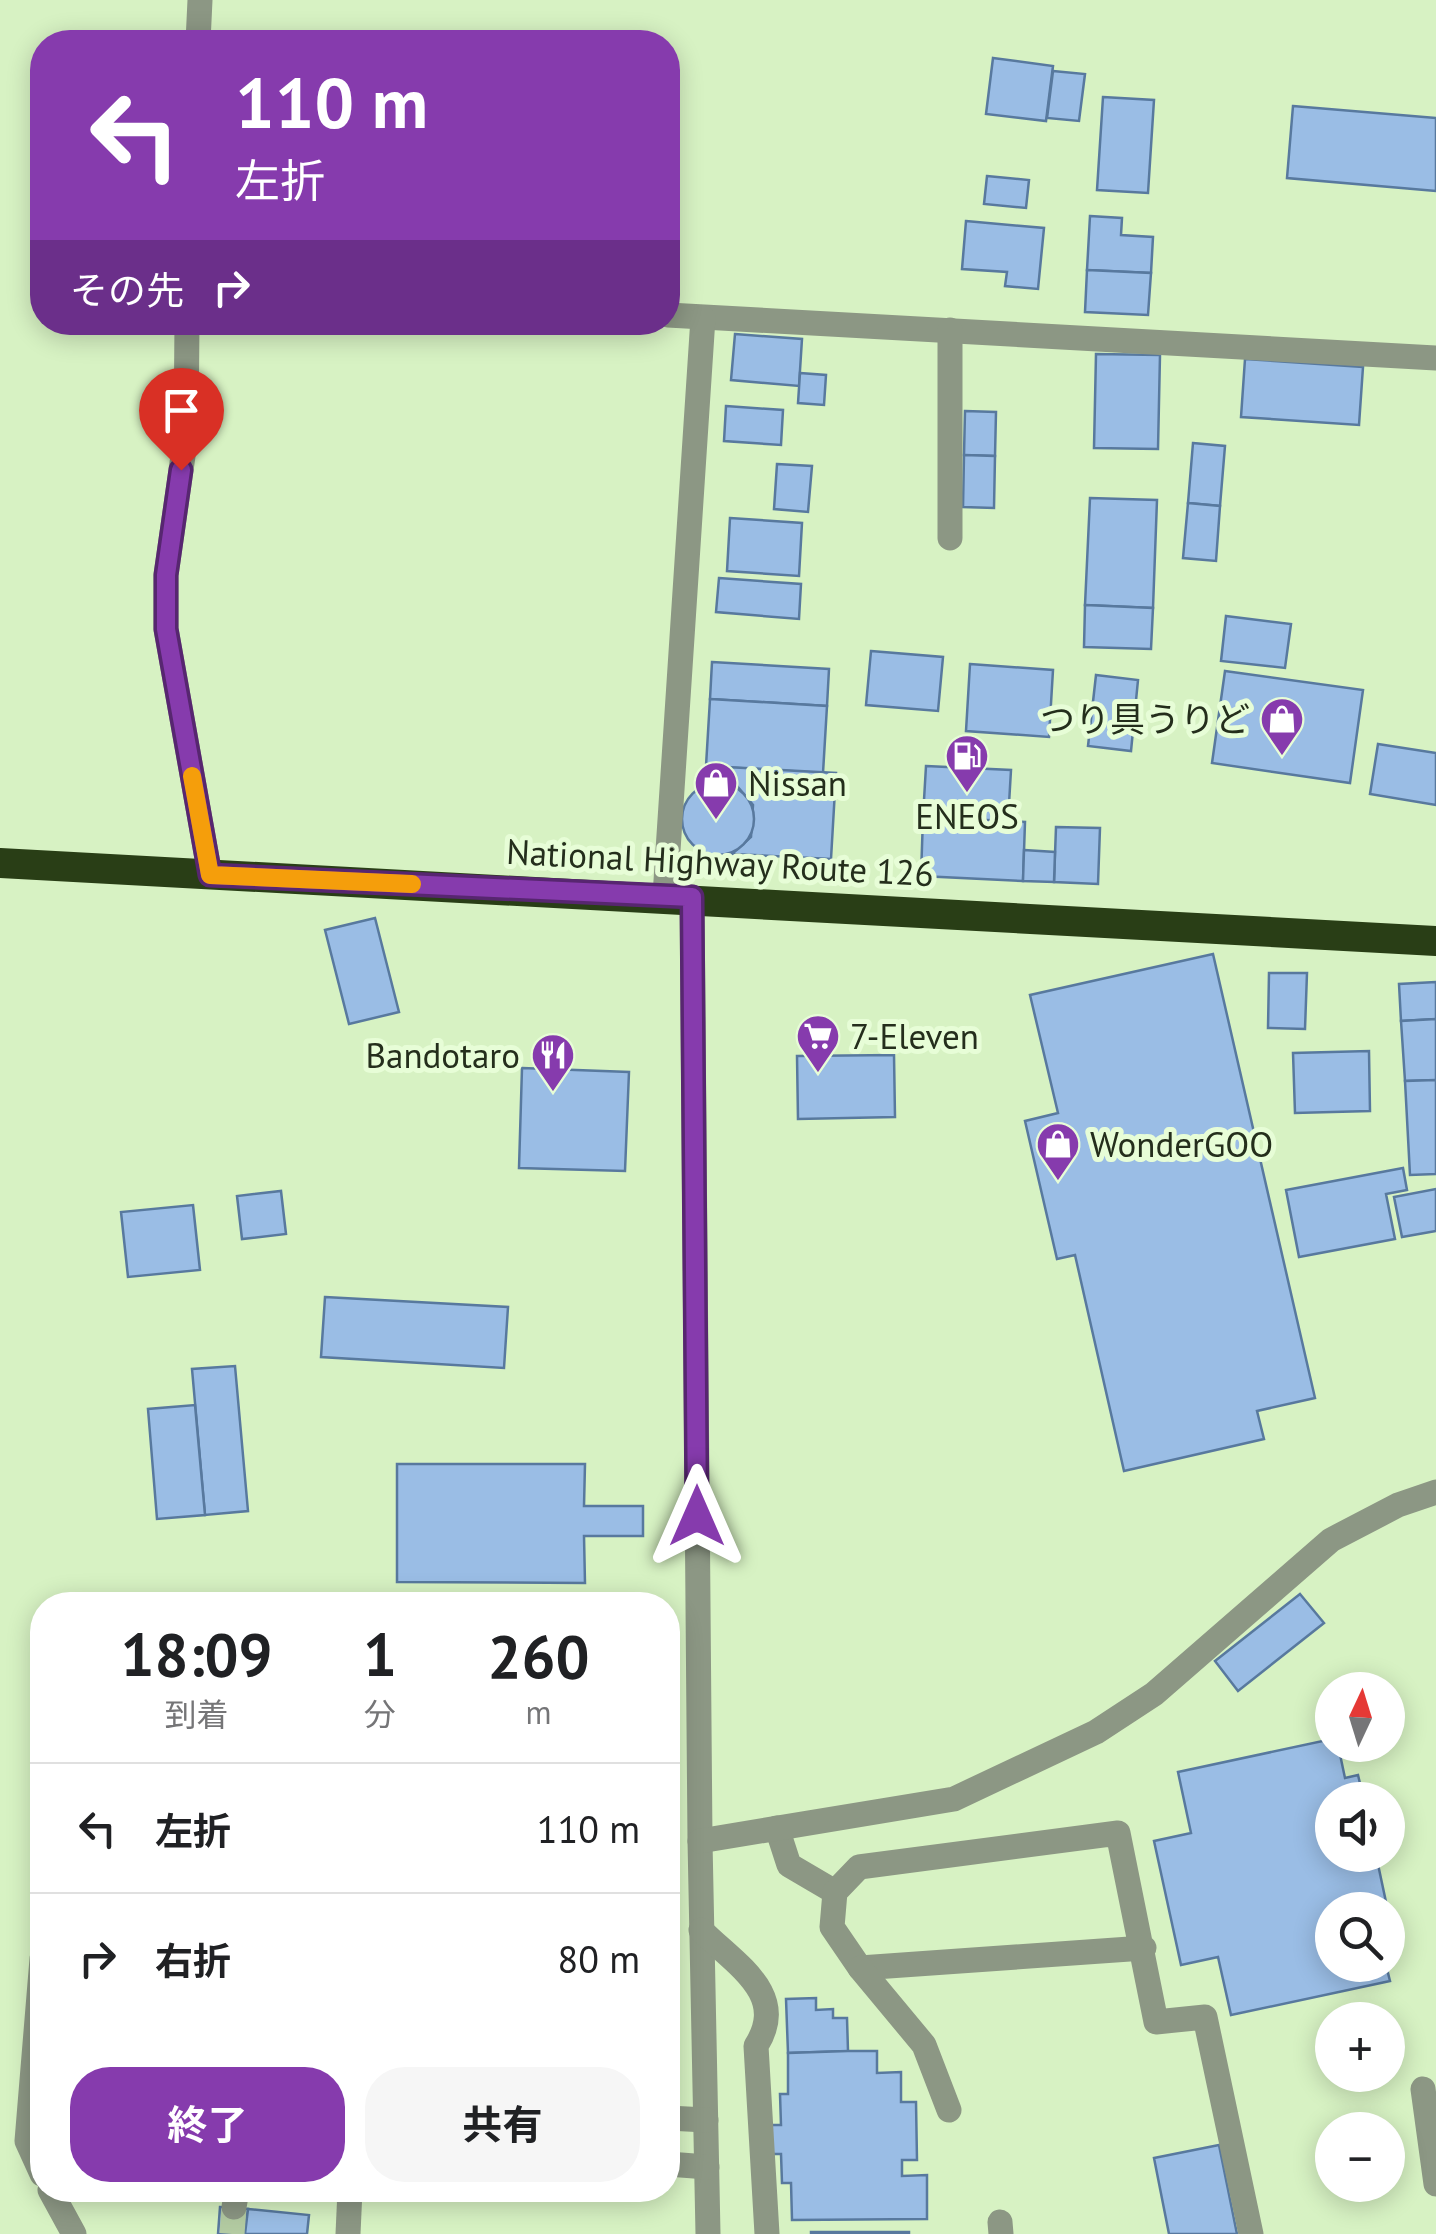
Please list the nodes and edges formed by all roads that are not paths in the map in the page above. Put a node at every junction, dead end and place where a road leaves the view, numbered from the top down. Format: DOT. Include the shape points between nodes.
graph roads {
  1 [pos="200,0"];
  2 [pos="199,30"];
  3 [pos="680,316"];
  4 [pos="703,318"];
  5 [pos="950,330"];
  6 [pos="186,335"];
  7 [pos="1436,358"];
  8 [pos="950,538"];
  9 [pos="0,863"];
  10 [pos="210,875"];
  11 [pos="678,896"];
  12 [pos="1436,941"];
  13 [pos="1436,1492"];
  14 [pos="777,1828"];
  15 [pos="700,1841"];
  16 [pos="835,1892"];
  17 [pos="701,1930"];
  18 [pos="1144,1948"];
  19 [pos="860,1968"];
  20 [pos="1423,2089"];
  21 [pos="949,2110"];
  22 [pos="680,2119"];
  23 [pos="706,2120"];
  24 [pos="680,2165"];
  25 [pos="707,2167"];
  26 [pos="1436,2184"];
  27 [pos="57,2202"];
  28 [pos="349,2202"];
  29 [pos="74,2234"];
  30 [pos="348,2234"];
  31 [pos="708,2234"];
  32 [pos="767,2234"];
  33 [pos="1251,2234"];
  1 -- 2 [label="street"];
  3 -- 4 [label="street"];
  4 -- 5 [label="street"];
  4 -- 11 [label="street"];
  5 -- 7 [label="street"];
  5 -- 8 [label="street"];
  6 -- 10 [label="street" via="186,435 166,575 166,629"];
  9 -- 10 [label="highway, National Highway Route 126"];
  10 -- 11 [label="highway, National Highway Route 126"];
  11 -- 12 [label="highway, National Highway Route 126"];
  11 -- 15 [label="street"];
  13 -- 14 [label="street" via="1331,1540 1154,1694 1096,1732 954,1799"];
  14 -- 15 [label="street"];
  14 -- 16 [label="street" via="789,1865"];
  15 -- 17 [label="street"];
  16 -- 18 [label="street" via="859,1867 1118,1833"];
  16 -- 19 [label="street" via="832,1927"];
  17 -- 23 [label="street"];
  17 -- 32 [label="street" via="764,1993 767,2004 767,2029 756,2046"];
  18 -- 19 [label="street"];
  18 -- 33 [label="street" via="1156,2022 1205,2017"];
  19 -- 21 [label="street" via="924,2045"];
  20 -- 26 [label="street"];
  22 -- 23 [label="street"];
  23 -- 25 [label="street"];
  24 -- 25 [label="street"];
  25 -- 31 [label="street"];
  27 -- 29 [label="street"];
  28 -- 30 [label="street"];
}
